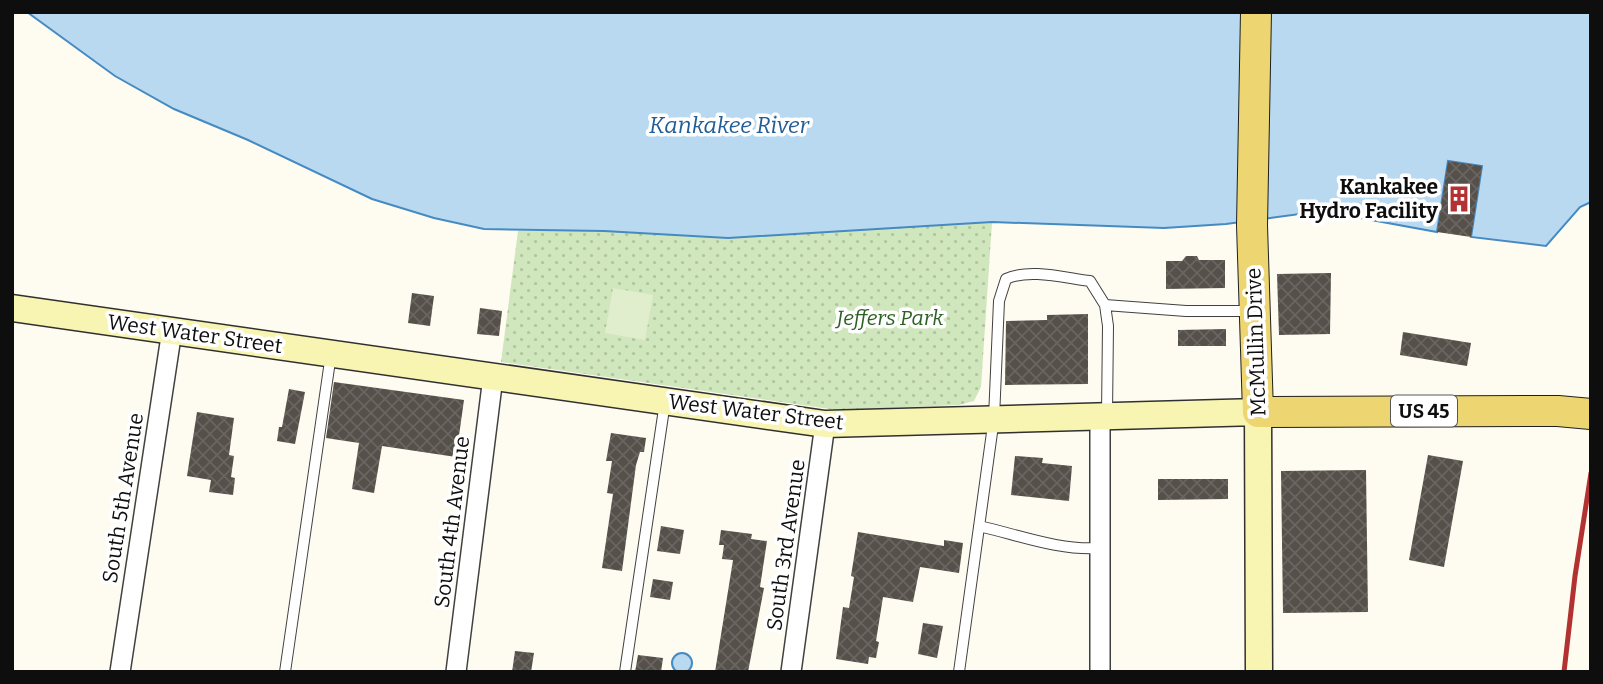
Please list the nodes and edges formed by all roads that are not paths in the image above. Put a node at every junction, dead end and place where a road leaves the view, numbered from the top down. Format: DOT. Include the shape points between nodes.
graph roads {
  1 [pos="1256,12"];
  2 [pos="1105,305"];
  3 [pos="12,308"];
  4 [pos="1255,312"];
  5 [pos="172,330"];
  6 [pos="331,354"];
  7 [pos="494,377"];
  8 [pos="665,401"];
  9 [pos="1258,412"];
  10 [pos="1591,414"];
  11 [pos="1103,415"];
  12 [pos="994,418"];
  13 [pos="825,424"];
  14 [pos="979,526"];
  15 [pos="1100,548"];
  16 [pos="120,672"];
  17 [pos="285,672"];
  18 [pos="456,672"];
  19 [pos="625,672"];
  20 [pos="791,672"];
  21 [pos="959,672"];
  22 [pos="1100,672"];
  23 [pos="1259,672"];
  1 -- 4 [label="main road, McMullin Drive"];
  2 -- 4 [label="lane"];
  2 -- 11 [label="lane"];
  2 -- 12 [label="lane" via="1090,281 1038,275 1006,279 999,301"];
  3 -- 5 [label="main road, West Water Street"];
  4 -- 9 [label="main road, McMullin Drive"];
  5 -- 6 [label="main road, West Water Street"];
  5 -- 16 [label="street, South 5th Avenue"];
  6 -- 7 [label="main road, West Water Street"];
  6 -- 17 [label="lane"];
  7 -- 8 [label="main road, West Water Street"];
  7 -- 18 [label="street, South 4th Avenue"];
  8 -- 13 [label="main road, West Water Street"];
  8 -- 19 [label="lane"];
  9 -- 10 [label="main road, West Water Street / US 45"];
  9 -- 11 [label="main road, West Water Street"];
  9 -- 23 [label="main road, McMullin Drive"];
  11 -- 12 [label="main road, West Water Street"];
  11 -- 15 [label="street"];
  12 -- 13 [label="main road, West Water Street"];
  12 -- 14 [label="lane"];
  13 -- 20 [label="street, South 3rd Avenue"];
  14 -- 15 [label="lane" via="1064,547"];
  14 -- 21 [label="lane"];
  15 -- 22 [label="street"];
}
